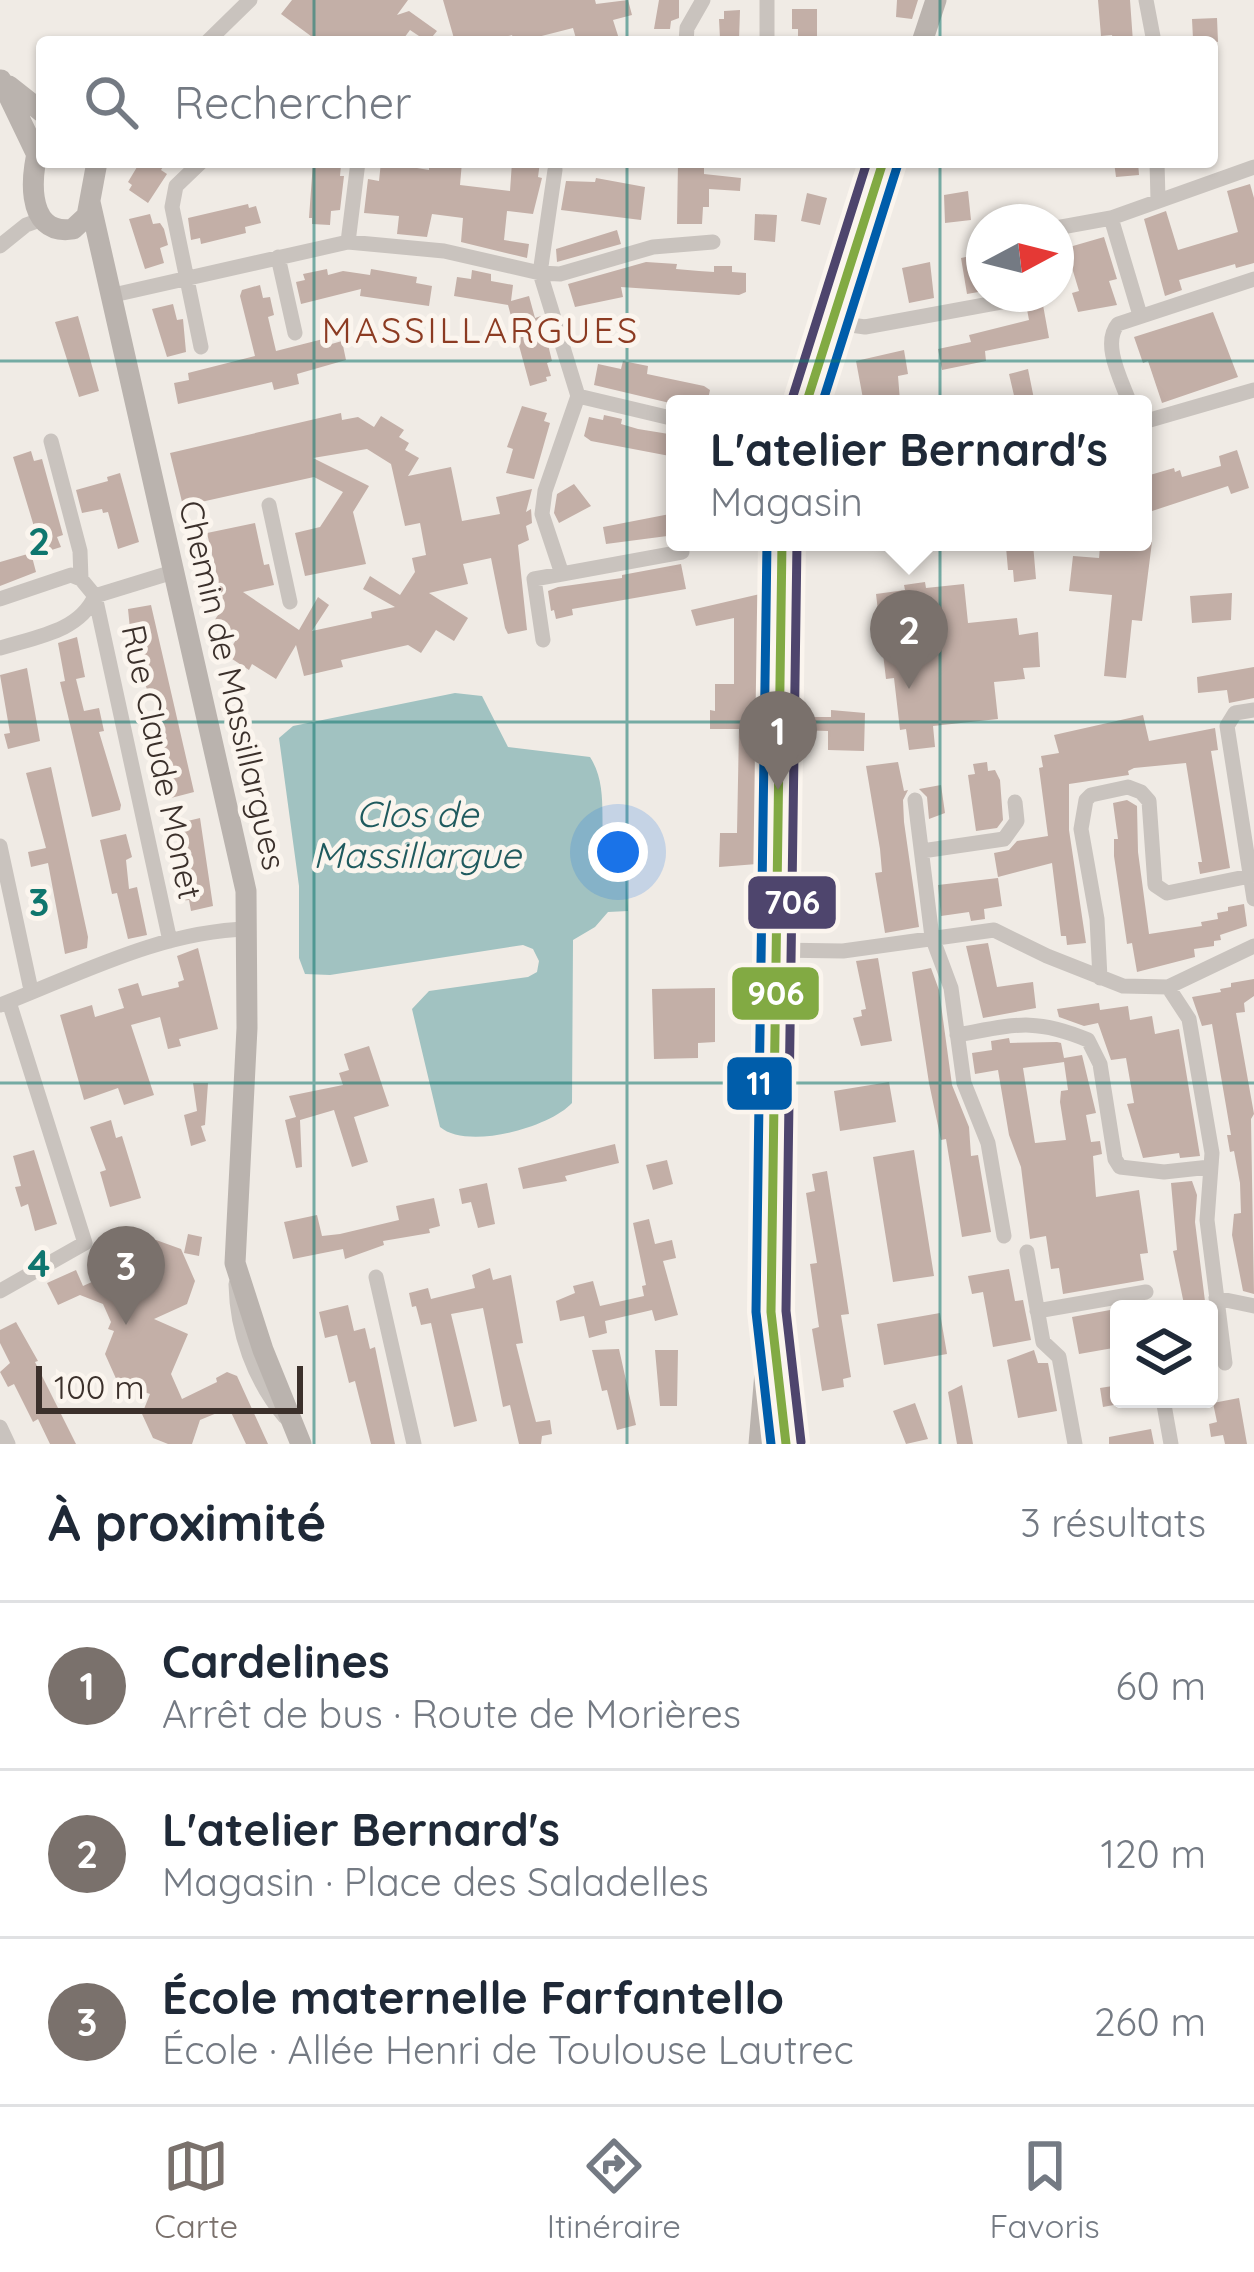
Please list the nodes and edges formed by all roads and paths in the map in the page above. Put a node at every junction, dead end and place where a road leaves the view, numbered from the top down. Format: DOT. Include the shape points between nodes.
graph roads {
  1 [pos="250,0"];
  2 [pos="703,0"];
  3 [pos="767,0"];
  4 [pos="936,0"];
  5 [pos="1146,0"];
  6 [pos="213,36"];
  7 [pos="686,36"];
  8 [pos="766,36"];
  9 [pos="924,36"];
  10 [pos="1153,36"];
  11 [pos="1,79"];
  12 [pos="36,107"];
  13 [pos="36,140"];
  14 [pos="1254,167"];
  15 [pos="38,168"];
  16 [pos="96,168"];
  17 [pos="195,168"];
  18 [pos="357,168"];
  19 [pos="882,168"];
  20 [pos="1157,168"];
  21 [pos="555,170"];
  22 [pos="1158,200"];
  23 [pos="90,202"];
  24 [pos="1111,218"];
  25 [pos="40,220"];
  26 [pos="1074,225"];
  27 [pos="61,231"];
  28 [pos="348,242"];
  29 [pos="713,242"];
  30 [pos="0,246"];
  31 [pos="278,257"];
  32 [pos="104,271"];
  33 [pos="540,273"];
  34 [pos="185,279"];
  35 [pos="1254,279"];
  36 [pos="109,296"];
  37 [pos="966,308"];
  38 [pos="1140,315"];
  39 [pos="830,322"];
  40 [pos="295,333"];
  41 [pos="201,347"];
  42 [pos="1254,390"];
  43 [pos="578,395"];
  44 [pos="809,395"];
  45 [pos="1127,395"];
  46 [pos="666,417"];
  47 [pos="1152,419"];
  48 [pos="51,441"];
  49 [pos="268,505"];
  50 [pos="782,551"];
  51 [pos="682,552"];
  52 [pos="172,572"];
  53 [pos="562,574"];
  54 [pos="81,579"];
  55 [pos="95,596"];
  56 [pos="0,599"];
  57 [pos="290,602"];
  58 [pos="543,640"];
  59 [pos="0,648"];
  60 [pos="1254,710"];
  61 [pos="915,800"];
  62 [pos="1016,802"];
  63 [pos="0,846"];
  64 [pos="922,851"];
  65 [pos="1250,876"];
  66 [pos="1254,899"];
  67 [pos="248,929"];
  68 [pos="932,937"];
  69 [pos="170,941"];
  70 [pos="1254,946"];
  71 [pos="776,950"];
  72 [pos="1100,977"];
  73 [pos="1168,987"];
  74 [pos="31,990"];
  75 [pos="4,1004"];
  76 [pos="958,1035"];
  77 [pos="1210,1167"];
  78 [pos="1004,1236"];
  79 [pos="1027,1252"];
  80 [pos="376,1277"];
  81 [pos="0,1291"];
  82 [pos="1146,1292"];
  83 [pos="1216,1298"];
  84 [pos="1254,1306"];
  85 [pos="1037,1310"];
  86 [pos="772,1312"];
  87 [pos="1225,1363"];
  88 [pos="1165,1408"];
  89 [pos="0,1427"];
  90 [pos="296,1435"];
  91 [pos="8,1444"];
  92 [pos="414,1444"];
  93 [pos="759,1444"];
  94 [pos="786,1444"];
  95 [pos="1075,1444"];
  96 [pos="1171,1444"];
  1 -- 6 [label="street"];
  2 -- 7 [label="street"];
  3 -- 8 [label="street"];
  4 -- 9 [label="street"];
  5 -- 10 [label="street"];
  11 -- 12 [label="street"];
  11 -- 13 [label="street"];
  14 -- 22 [label="street"];
  15 -- 25 [label="street"];
  16 -- 23 [label="street"];
  17 -- 34 [label="street" via="176,186 172,207"];
  18 -- 28 [label="street"];
  19 -- 39 [label="street"];
  20 -- 22 [label="street"];
  21 -- 33 [label="street"];
  22 -- 24 [label="street"];
  23 -- 27 [label="street" via="81,223"];
  23 -- 32 [label="street, Chemin de Massillargues"];
  24 -- 26 [label="street"];
  24 -- 38 [label="street"];
  25 -- 27 [label="street"];
  25 -- 30 [label="street"];
  27 -- 32 [label="street"];
  28 -- 31 [label="street"];
  28 -- 33 [label="street" via="444,251"];
  29 -- 33 [label="street"];
  31 -- 34 [label="street"];
  31 -- 40 [label="street"];
  32 -- 36 [label="street, Chemin de Massillargues"];
  33 -- 43 [label="street"];
  34 -- 36 [label="street"];
  34 -- 41 [label="street"];
  35 -- 38 [label="street"];
  36 -- 52 [label="street, Chemin de Massillargues"];
  37 -- 39 [label="street" via="865,327"];
  38 -- 45 [label="street" via="1111,332"];
  39 -- 44 [label="street"];
  42 -- 47 [label="street"];
  43 -- 46 [label="street"];
  43 -- 53 [label="street" via="542,514"];
  48 -- 54 [label="street"];
  49 -- 57 [label="street"];
  50 -- 71 [label="street"];
  51 -- 53 [label="street"];
  52 -- 55 [label="street"];
  52 -- 67 [label="street, Chemin de Massillargues" via="235,833"];
  53 -- 58 [label="street" via="534,579"];
  54 -- 55 [label="street"];
  54 -- 56 [label="street" via="71,575"];
  55 -- 59 [label="street" via="74,623"];
  55 -- 69 [label="street, Rue Claude Monet"];
  60 -- 65 [label="street" via="1234,713 1227,726"];
  61 -- 64 [label="street"];
  62 -- 64 [label="street" via="1017,821 1004,838"];
  63 -- 74 [label="street"];
  64 -- 68 [label="street"];
  65 -- 66 [label="street"];
  65 -- 72 [label="street" via="1167,893 1155,885 1149,801 1128,787 1091,795 1081,829"];
  67 -- 69 [label="street"];
  67 -- 90 [label="street, Chemin de Massillargues" via="235,1263"];
  68 -- 71 [label="street" via="843,951"];
  68 -- 72 [label="street" via="994,930"];
  68 -- 76 [label="street"];
  69 -- 74 [label="street"];
  70 -- 73 [label="street"];
  71 -- 86 [label="street"];
  72 -- 73 [label="street"];
  73 -- 77 [label="street" via="1189,1019"];
  74 -- 75 [label="street"];
  75 -- 81 [label="street" via="85,1243"];
  76 -- 77 [label="street" via="1029,1022 1088,1040 1120,1167"];
  76 -- 78 [label="street"];
  77 -- 83 [label="street"];
  79 -- 85 [label="street"];
  80 -- 92 [label="street"];
  82 -- 85 [label="street"];
  83 -- 84 [label="street"];
  83 -- 87 [label="street"];
  85 -- 95 [label="street" via="1043,1342 1059,1358"];
  86 -- 93 [label="street"];
  86 -- 94 [label="street"];
  88 -- 96 [label="street"];
  89 -- 91 [label="street"];
}
